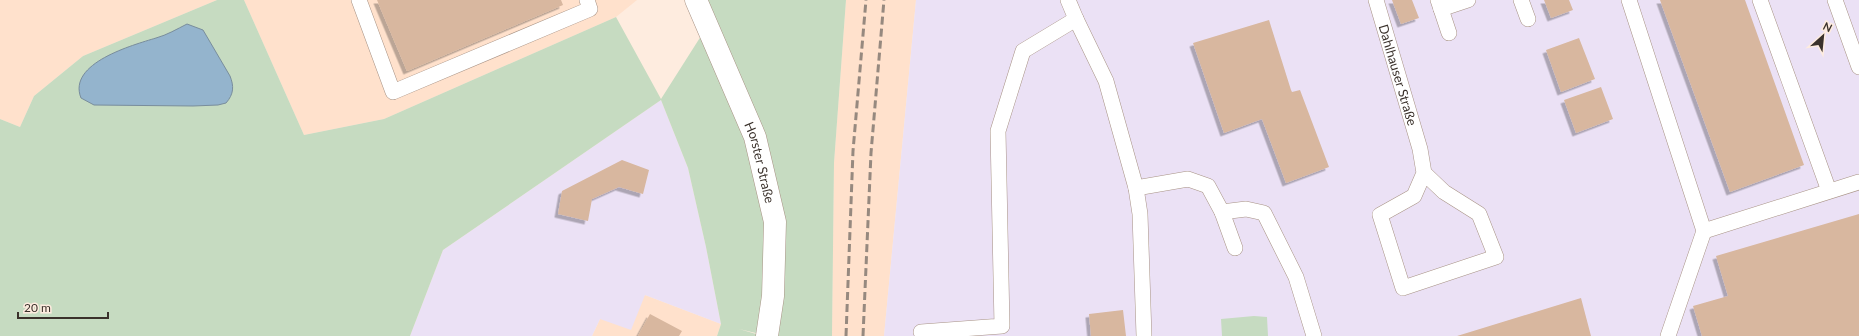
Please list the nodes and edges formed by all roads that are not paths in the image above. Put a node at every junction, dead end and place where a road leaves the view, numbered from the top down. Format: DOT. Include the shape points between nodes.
graph roads {
  1 [pos="359,0"];
  2 [pos="587,0"];
  3 [pos="696,0"];
  4 [pos="1068,0"];
  5 [pos="1376,0"];
  6 [pos="1468,0"];
  7 [pos="1521,0"];
  8 [pos="1629,0"];
  9 [pos="1760,0"];
  10 [pos="1835,0"];
  11 [pos="1439,4"];
  12 [pos="1076,19"];
  13 [pos="1528,20"];
  14 [pos="1449,33"];
  15 [pos="1859,67"];
  16 [pos="1424,173"];
  17 [pos="1859,182"];
  18 [pos="1136,188"];
  19 [pos="1829,191"];
  20 [pos="1222,212"];
  21 [pos="1704,231"];
  22 [pos="1235,248"];
  23 [pos="1004,331"];
  24 [pos="921,332"];
  25 [pos="766,336"];
  26 [pos="1144,336"];
  27 [pos="1314,336"];
  28 [pos="1668,336"];
  1 -- 2 [label="lane" via="393,92 590,9"];
  3 -- 25 [label="street, Horster Straße" via="755,137 775,222 773,296"];
  4 -- 12 [label="lane"];
  5 -- 16 [label="lane, Dahlhauser Straße" via="1420,149"];
  6 -- 11 [label="lane"];
  7 -- 13 [label="lane"];
  8 -- 21 [label="lane"];
  9 -- 19 [label="lane"];
  10 -- 15 [label="lane"];
  11 -- 14 [label="lane"];
  12 -- 18 [label="lane" via="1106,82"];
  12 -- 23 [label="lane" via="1023,51 998,131"];
  16 -- 16 [label="lane" via="1414,196 1380,215 1403,288 1496,257 1479,214 1444,192"];
  17 -- 19 [label="lane"];
  18 -- 20 [label="lane" via="1188,180 1208,186"];
  18 -- 26 [label="lane" via="1140,214"];
  19 -- 21 [label="lane"];
  20 -- 22 [label="lane"];
  20 -- 27 [label="lane" via="1246,209 1264,213 1296,277"];
  21 -- 28 [label="lane"];
  23 -- 24 [label="lane"];
}
